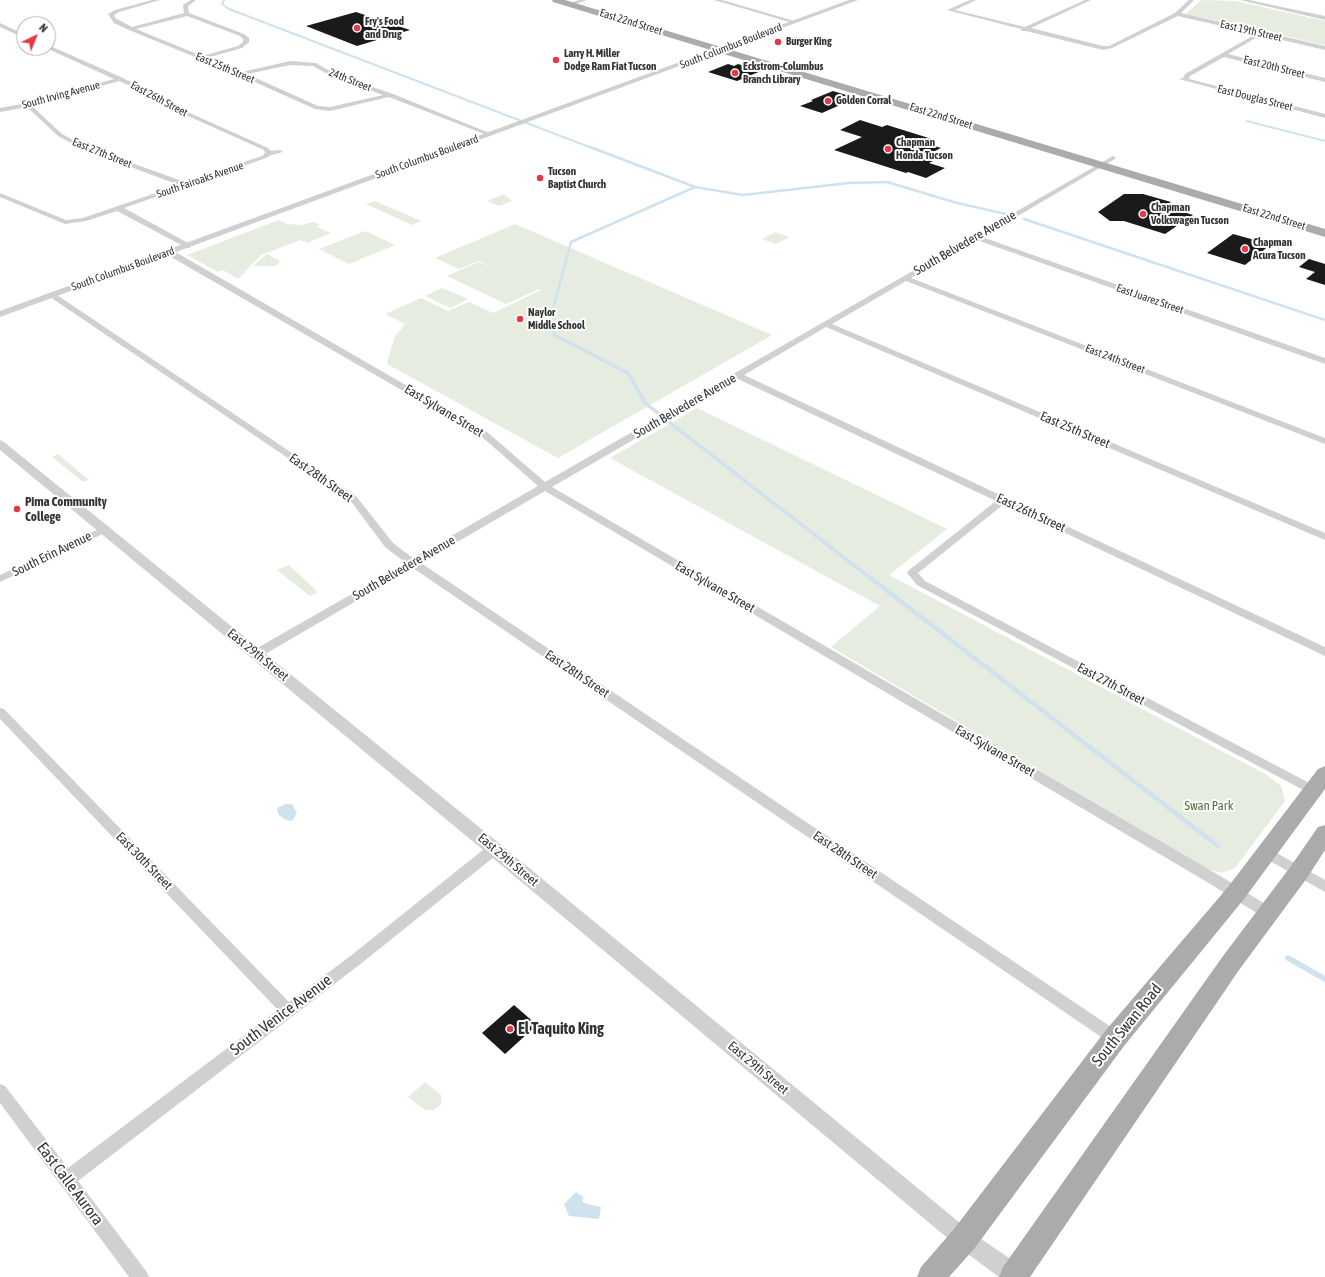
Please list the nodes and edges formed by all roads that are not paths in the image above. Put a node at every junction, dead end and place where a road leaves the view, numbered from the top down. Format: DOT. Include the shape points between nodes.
graph roads {
  1 [pos="158,0"];
  2 [pos="194,0"];
  3 [pos="556,0"];
  4 [pos="582,0"];
  5 [pos="716,0"];
  6 [pos="854,0"];
  7 [pos="974,0"];
  8 [pos="1089,0"];
  9 [pos="1192,0"];
  10 [pos="1242,0"];
  11 [pos="570,4"];
  12 [pos="187,14"];
  13 [pos="1177,14"];
  14 [pos="1325,18"];
  15 [pos="794,22"];
  16 [pos="0,25"];
  17 [pos="132,29"];
  18 [pos="1023,30"];
  19 [pos="16,32"];
  20 [pos="1261,33"];
  21 [pos="734,45"];
  22 [pos="1325,48"];
  23 [pos="722,50"];
  24 [pos="56,51"];
  25 [pos="1224,55"];
  26 [pos="202,58"];
  27 [pos="241,74"];
  28 [pos="121,79"];
  29 [pos="1325,80"];
  30 [pos="391,95"];
  31 [pos="28,105"];
  32 [pos="0,110"];
  33 [pos="1325,116"];
  34 [pos="492,133"];
  35 [pos="280,152"];
  36 [pos="268,153"];
  37 [pos="1113,158"];
  38 [pos="1132,164"];
  39 [pos="1101,165"];
  40 [pos="186,185"];
  41 [pos="0,195"];
  42 [pos="118,208"];
  43 [pos="1325,233"];
  44 [pos="975,237"];
  45 [pos="187,246"];
  46 [pos="169,252"];
  47 [pos="905,278"];
  48 [pos="51,295"];
  49 [pos="0,314"];
  50 [pos="825,324"];
  51 [pos="1325,361"];
  52 [pos="737,375"];
  53 [pos="1325,441"];
  54 [pos="0,444"];
  55 [pos="545,486"];
  56 [pos="1003,500"];
  57 [pos="105,528"];
  58 [pos="1325,536"];
  59 [pos="413,563"];
  60 [pos="0,579"];
  61 [pos="1325,652"];
  62 [pos="256,654"];
  63 [pos="0,712"];
  64 [pos="1319,782"];
  65 [pos="1325,833"];
  66 [pos="494,849"];
  67 [pos="1266,852"];
  68 [pos="1299,872"];
  69 [pos="1325,887"];
  70 [pos="1236,893"];
  71 [pos="1268,913"];
  72 [pos="287,1010"];
  73 [pos="1115,1038"];
  74 [pos="0,1091"];
  75 [pos="67,1179"];
  76 [pos="964,1239"];
  77 [pos="1014,1276"];
  78 [pos="140,1277"];
  79 [pos="931,1277"];
  1 -- 17 [label="street, East 25th Street" via="111,14 116,22"];
  2 -- 12 [label="street" via="185,6"];
  3 -- 11 [label="main road, East 22nd Street"];
  4 -- 11 [label="street"];
  4 -- 21 [label="main road, East 22nd Street"];
  5 -- 15 [label="street"];
  6 -- 15 [label="street, South Columbus Boulevard"];
  7 -- 18 [label="street" via="950,10"];
  8 -- 18 [label="street"];
  9 -- 13 [label="street"];
  10 -- 14 [label="street"];
  11 -- 23 [label="main road, East 22nd Street"];
  12 -- 17 [label="street"];
  12 -- 26 [label="street" via="246,38 246,42 240,47"];
  13 -- 18 [label="street" via="1101,49"];
  13 -- 20 [label="street, East 19th Street"];
  15 -- 21 [label="street, South Columbus Boulevard"];
  16 -- 19 [label="street"];
  17 -- 26 [label="street, East 25th Street"];
  20 -- 22 [label="street, East 19th Street"];
  20 -- 25 [label="street"];
  21 -- 23 [label="street, South Columbus Boulevard"];
  21 -- 37 [label="main road, East 22nd Street"];
  23 -- 34 [label="street, South Columbus Boulevard"];
  23 -- 39 [label="main road, East 22nd Street"];
  24 -- 28 [label="street, East 26th Street"];
  25 -- 29 [label="street, East 20th Street"];
  25 -- 33 [label="street, East Douglas Street" via="1184,79"];
  26 -- 27 [label="street, East 25th Street"];
  27 -- 30 [label="street, 24th Street" via="290,63 309,64"];
  27 -- 30 [label="street, East 25th Street" via="317,108 330,109"];
  28 -- 31 [label="street, South Irving Avenue"];
  28 -- 36 [label="street, East 26th Street" via="190,115 262,147"];
  30 -- 34 [label="street, 24th Street"];
  31 -- 32 [label="street, South Irving Avenue"];
  31 -- 40 [label="street, East 27th Street" via="60,135 82,147"];
  34 -- 45 [label="street, South Columbus Boulevard"];
  35 -- 36 [label="street, South Fairoaks Avenue"];
  36 -- 40 [label="street, South Fairoaks Avenue" via="264,157"];
  37 -- 38 [label="main road, East 22nd Street"];
  37 -- 39 [label="street, South Belvedere Avenue"];
  39 -- 43 [label="main road, East 22nd Street"];
  39 -- 44 [label="street, South Belvedere Avenue"];
  40 -- 42 [label="street, South Fairoaks Avenue"];
  41 -- 42 [label="street, South Fairoaks Avenue" via="69,224"];
  42 -- 45 [label="street"];
  44 -- 47 [label="street, South Belvedere Avenue"];
  44 -- 51 [label="street, East Juarez Street"];
  45 -- 46 [label="street, South Columbus Boulevard"];
  46 -- 48 [label="street, South Columbus Boulevard"];
  46 -- 55 [label="street, East Sylvane Street" via="484,434"];
  47 -- 50 [label="street, South Belvedere Avenue"];
  47 -- 53 [label="street, East 24th Street"];
  48 -- 49 [label="street, South Columbus Boulevard"];
  48 -- 59 [label="street, East 28th Street" via="352,498 389,545"];
  50 -- 52 [label="street, South Belvedere Avenue"];
  50 -- 58 [label="street, East 25th Street"];
  52 -- 55 [label="street, South Belvedere Avenue"];
  52 -- 56 [label="street, East 26th Street"];
  54 -- 57 [label="street, East 29th Street"];
  55 -- 59 [label="street, South Belvedere Avenue"];
  55 -- 70 [label="street, East Sylvane Street"];
  56 -- 61 [label="street, East 26th Street"];
  56 -- 64 [label="street, East 27th Street" via="912,573 921,583"];
  57 -- 60 [label="street, South Erin Avenue"];
  57 -- 62 [label="street, East 29th Street"];
  59 -- 62 [label="street, South Belvedere Avenue"];
  59 -- 73 [label="street, East 28th Street"];
  62 -- 66 [label="street, East 29th Street"];
  63 -- 72 [label="street, East 30th Street"];
  64 -- 67 [label="main road, South Swan Road"];
  65 -- 68 [label="main road"];
  66 -- 72 [label="street, South Venice Avenue" via="358,958"];
  66 -- 76 [label="street, East 29th Street"];
  67 -- 68 [label="street"];
  67 -- 70 [label="main road, South Swan Road"];
  68 -- 69 [label="street"];
  68 -- 71 [label="main road"];
  70 -- 71 [label="street, East Sylvane Street"];
  70 -- 73 [label="main road, South Swan Road"];
  71 -- 77 [label="main road"];
  72 -- 75 [label="street, South Venice Avenue"];
  73 -- 76 [label="main road, South Swan Road"];
  74 -- 75 [label="street, East Calle Aurora"];
  75 -- 78 [label="street, East Calle Aurora"];
  76 -- 77 [label="street, East 29th Street"];
  76 -- 79 [label="main road, South Swan Road"];
}
